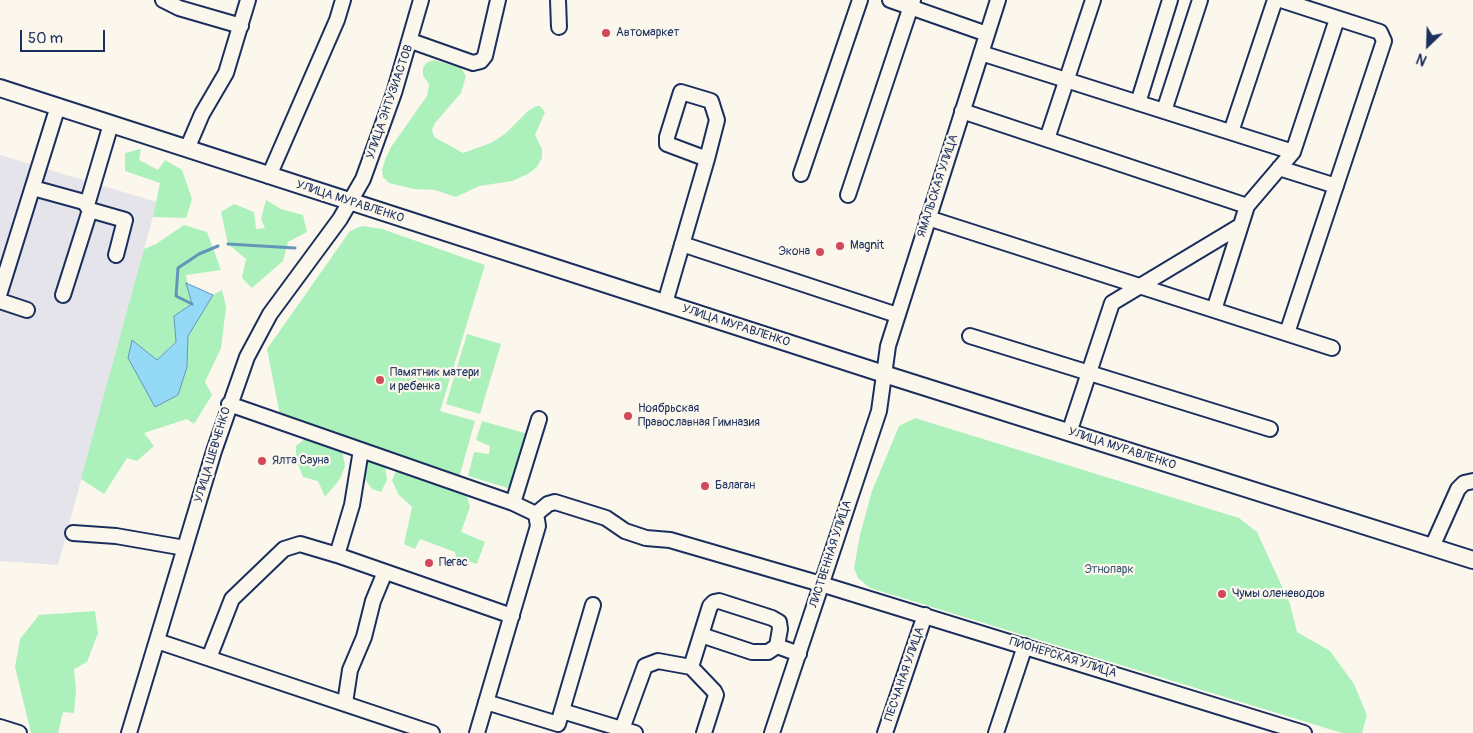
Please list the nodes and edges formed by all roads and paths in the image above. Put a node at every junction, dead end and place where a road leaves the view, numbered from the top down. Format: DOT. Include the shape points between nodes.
graph roads {
  1 [pos="163,0"];
  2 [pos="248,0"];
  3 [pos="343,0"];
  4 [pos="421,0"];
  5 [pos="498,0"];
  6 [pos="558,0"];
  7 [pos="860,0"];
  8 [pos="890,0"];
  9 [pos="998,0"];
  10 [pos="1094,0"];
  11 [pos="1170,0"];
  12 [pos="1200,0"];
  13 [pos="1276,0"];
  14 [pos="1281,0"];
  15 [pos="912,3"];
  16 [pos="1338,18"];
  17 [pos="241,26"];
  18 [pos="559,27"];
  19 [pos="987,34"];
  20 [pos="410,41"];
  21 [pos="981,53"];
  22 [pos="1067,80"];
  23 [pos="0,88"];
  24 [pos="1138,103"];
  25 [pos="58,106"];
  26 [pos="962,111"];
  27 [pos="1164,111"];
  28 [pos="111,124"];
  29 [pos="1231,132"];
  30 [pos="1047,139"];
  31 [pos="187,149"];
  32 [pos="1293,152"];
  33 [pos="707,159"];
  34 [pos="1279,168"];
  35 [pos="801,174"];
  36 [pos="269,176"];
  37 [pos="1336,186"];
  38 [pos="34,188"];
  39 [pos="848,196"];
  40 [pos="351,202"];
  41 [pos="1247,206"];
  42 [pos="88,208"];
  43 [pos="928,218"];
  44 [pos="1240,226"];
  45 [pos="682,244"];
  46 [pos="116,255"];
  47 [pos="1140,286"];
  48 [pos="0,292"];
  49 [pos="62,294"];
  50 [pos="0,300"];
  51 [pos="665,303"];
  52 [pos="27,310"];
  53 [pos="1214,310"];
  54 [pos="897,315"];
  55 [pos="1288,334"];
  56 [pos="970,336"];
  57 [pos="1332,348"];
  58 [pos="1089,372"];
  59 [pos="884,374"];
  60 [pos="229,404"];
  61 [pos="539,418"];
  62 [pos="1270,429"];
  63 [pos="1069,433"];
  64 [pos="361,450"];
  65 [pos="1473,481"];
  66 [pos="513,503"];
  67 [pos="536,514"];
  68 [pos="73,532"];
  69 [pos="1432,547"];
  70 [pos="185,548"];
  71 [pos="337,555"];
  72 [pos="1473,560"];
  73 [pos="385,572"];
  74 [pos="821,584"];
  75 [pos="593,605"];
  76 [pos="925,615"];
  77 [pos="512,616"];
  78 [pos="700,635"];
  79 [pos="157,641"];
  80 [pos="777,646"];
  81 [pos="1025,646"];
  82 [pos="799,654"];
  83 [pos="209,658"];
  84 [pos="691,667"];
  85 [pos="486,702"];
  86 [pos="345,703"];
  87 [pos="558,723"];
  88 [pos="0,727"];
  89 [pos="629,731"];
  90 [pos="19,733"];
  91 [pos="129,733"];
  92 [pos="432,733"];
  93 [pos="477,733"];
  94 [pos="704,733"];
  95 [pos="772,733"];
  96 [pos="885,733"];
  97 [pos="996,733"];
  98 [pos="1304,733"];
  1 -- 17 [label="street" via="178,8"];
  2 -- 17 [label="street"];
  3 -- 36 [label="street"];
  4 -- 20 [label="street, УЛИЦА ЭНТУЗИАСТОВ"];
  5 -- 20 [label="street" via="482,61 473,63"];
  6 -- 18 [label="street"];
  7 -- 35 [label="street"];
  8 -- 15 [label="street"];
  9 -- 19 [label="street, ЯМАЛЬСКАЯ УЛИЦА"];
  10 -- 22 [label="street"];
  11 -- 24 [label="street"];
  12 -- 27 [label="street"];
  13 -- 29 [label="street"];
  14 -- 16 [label="street"];
  15 -- 19 [label="street"];
  15 -- 39 [label="street"];
  16 -- 32 [label="street"];
  16 -- 37 [label="street" via="1380,32 1384,41"];
  17 -- 31 [label="street" via="226,73 202,114"];
  19 -- 21 [label="street, ЯМАЛЬСКАЯ УЛИЦА"];
  20 -- 40 [label="street, УЛИЦА ЭНТУЗИАСТОВ" via="380,133"];
  21 -- 22 [label="street"];
  21 -- 26 [label="street, ЯМАЛЬСКАЯ УЛИЦА"];
  22 -- 24 [label="street"];
  22 -- 30 [label="street"];
  23 -- 25 [label="main road, УЛИЦА МУРАВЛЕНКО"];
  24 -- 27 [label="street"];
  25 -- 28 [label="main road, УЛИЦА МУРАВЛЕНКО"];
  25 -- 38 [label="street"];
  26 -- 30 [label="street"];
  26 -- 43 [label="street, ЯМАЛЬСКАЯ УЛИЦА"];
  27 -- 29 [label="street"];
  28 -- 31 [label="main road, УЛИЦА МУРАВЛЕНКО"];
  28 -- 42 [label="street"];
  29 -- 32 [label="street"];
  30 -- 41 [label="street"];
  31 -- 36 [label="main road, УЛИЦА МУРАВЛЕНКО"];
  32 -- 34 [label="street"];
  33 -- 33 [label="street" via="667,144 681,92 711,101 717,120"];
  33 -- 45 [label="street"];
  34 -- 37 [label="street"];
  34 -- 41 [label="street"];
  36 -- 40 [label="main road, УЛИЦА МУРАВЛЕНКО"];
  37 -- 55 [label="street"];
  38 -- 42 [label="street" via="84,202"];
  38 -- 48 [label="street"];
  40 -- 51 [label="main road, УЛИЦА МУРАВЛЕНКО"];
  40 -- 60 [label="street, УЛИЦА ШЕВЧЕНКО" via="256,337"];
  41 -- 44 [label="street"];
  42 -- 46 [label="street" via="125,220"];
  42 -- 49 [label="street"];
  43 -- 47 [label="street"];
  43 -- 54 [label="street, ЯМАЛЬСКАЯ УЛИЦА"];
  44 -- 47 [label="street"];
  44 -- 53 [label="street"];
  45 -- 51 [label="street"];
  45 -- 54 [label="street"];
  47 -- 53 [label="street"];
  47 -- 58 [label="street" via="1112,303"];
  50 -- 52 [label="street"];
  51 -- 59 [label="main road, УЛИЦА МУРАВЛЕНКО"];
  53 -- 55 [label="street"];
  54 -- 59 [label="street, ЯМАЛЬСКАЯ УЛИЦА"];
  55 -- 57 [label="street"];
  56 -- 58 [label="street"];
  58 -- 62 [label="street"];
  58 -- 63 [label="street"];
  59 -- 63 [label="main road, УЛИЦА МУРАВЛЕНКО"];
  59 -- 74 [label="street, ЛИСТВЕННАЯ УЛИЦА" via="879,411"];
  60 -- 64 [label="street"];
  60 -- 70 [label="street, УЛИЦА ШЕВЧЕНКО"];
  61 -- 66 [label="street"];
  63 -- 69 [label="main road, УЛИЦА МУРАВЛЕНКО"];
  64 -- 66 [label="street"];
  64 -- 71 [label="street" via="352,505"];
  65 -- 69 [label="street" via="1458,489"];
  66 -- 67 [label="street"];
  67 -- 74 [label="street, ПИОНЕРСКАЯ УЛИЦА" via="556,502 606,518 646,538 670,540"];
  67 -- 77 [label="street" via="538,526"];
  68 -- 70 [label="street"];
  69 -- 72 [label="main road, УЛИЦА МУРАВЛЕНКО"];
  70 -- 79 [label="street, УЛИЦА ШЕВЧЕНКО"];
  71 -- 73 [label="street"];
  71 -- 83 [label="street" via="300,544 284,549 232,599"];
  73 -- 77 [label="street"];
  73 -- 86 [label="street" via="350,670"];
  74 -- 76 [label="street, ПИОНЕРСКАЯ УЛИЦА"];
  74 -- 82 [label="street, ЛИСТВЕННАЯ УЛИЦА"];
  75 -- 87 [label="street"];
  76 -- 81 [label="street, ПИОНЕРСКАЯ УЛИЦА"];
  76 -- 96 [label="street, ПЕСЧАНАЯ УЛИЦА"];
  77 -- 85 [label="street"];
  78 -- 80 [label="street" via="752,652 768,652"];
  78 -- 80 [label="street" via="710,606 720,601 779,622"];
  78 -- 84 [label="street"];
  79 -- 83 [label="street"];
  79 -- 91 [label="street, УЛИЦА ШЕВЧЕНКО"];
  80 -- 82 [label="street"];
  81 -- 97 [label="street"];
  81 -- 98 [label="street, ПИОНЕРСКАЯ УЛИЦА"];
  82 -- 95 [label="street, ЛИСТВЕННАЯ УЛИЦА"];
  83 -- 86 [label="street"];
  84 -- 89 [label="street" via="658,661 645,666"];
  84 -- 94 [label="street" via="716,696"];
  85 -- 87 [label="street"];
  85 -- 93 [label="street"];
  86 -- 92 [label="street"];
  87 -- 89 [label="street"];
  88 -- 90 [label="street"];
}
